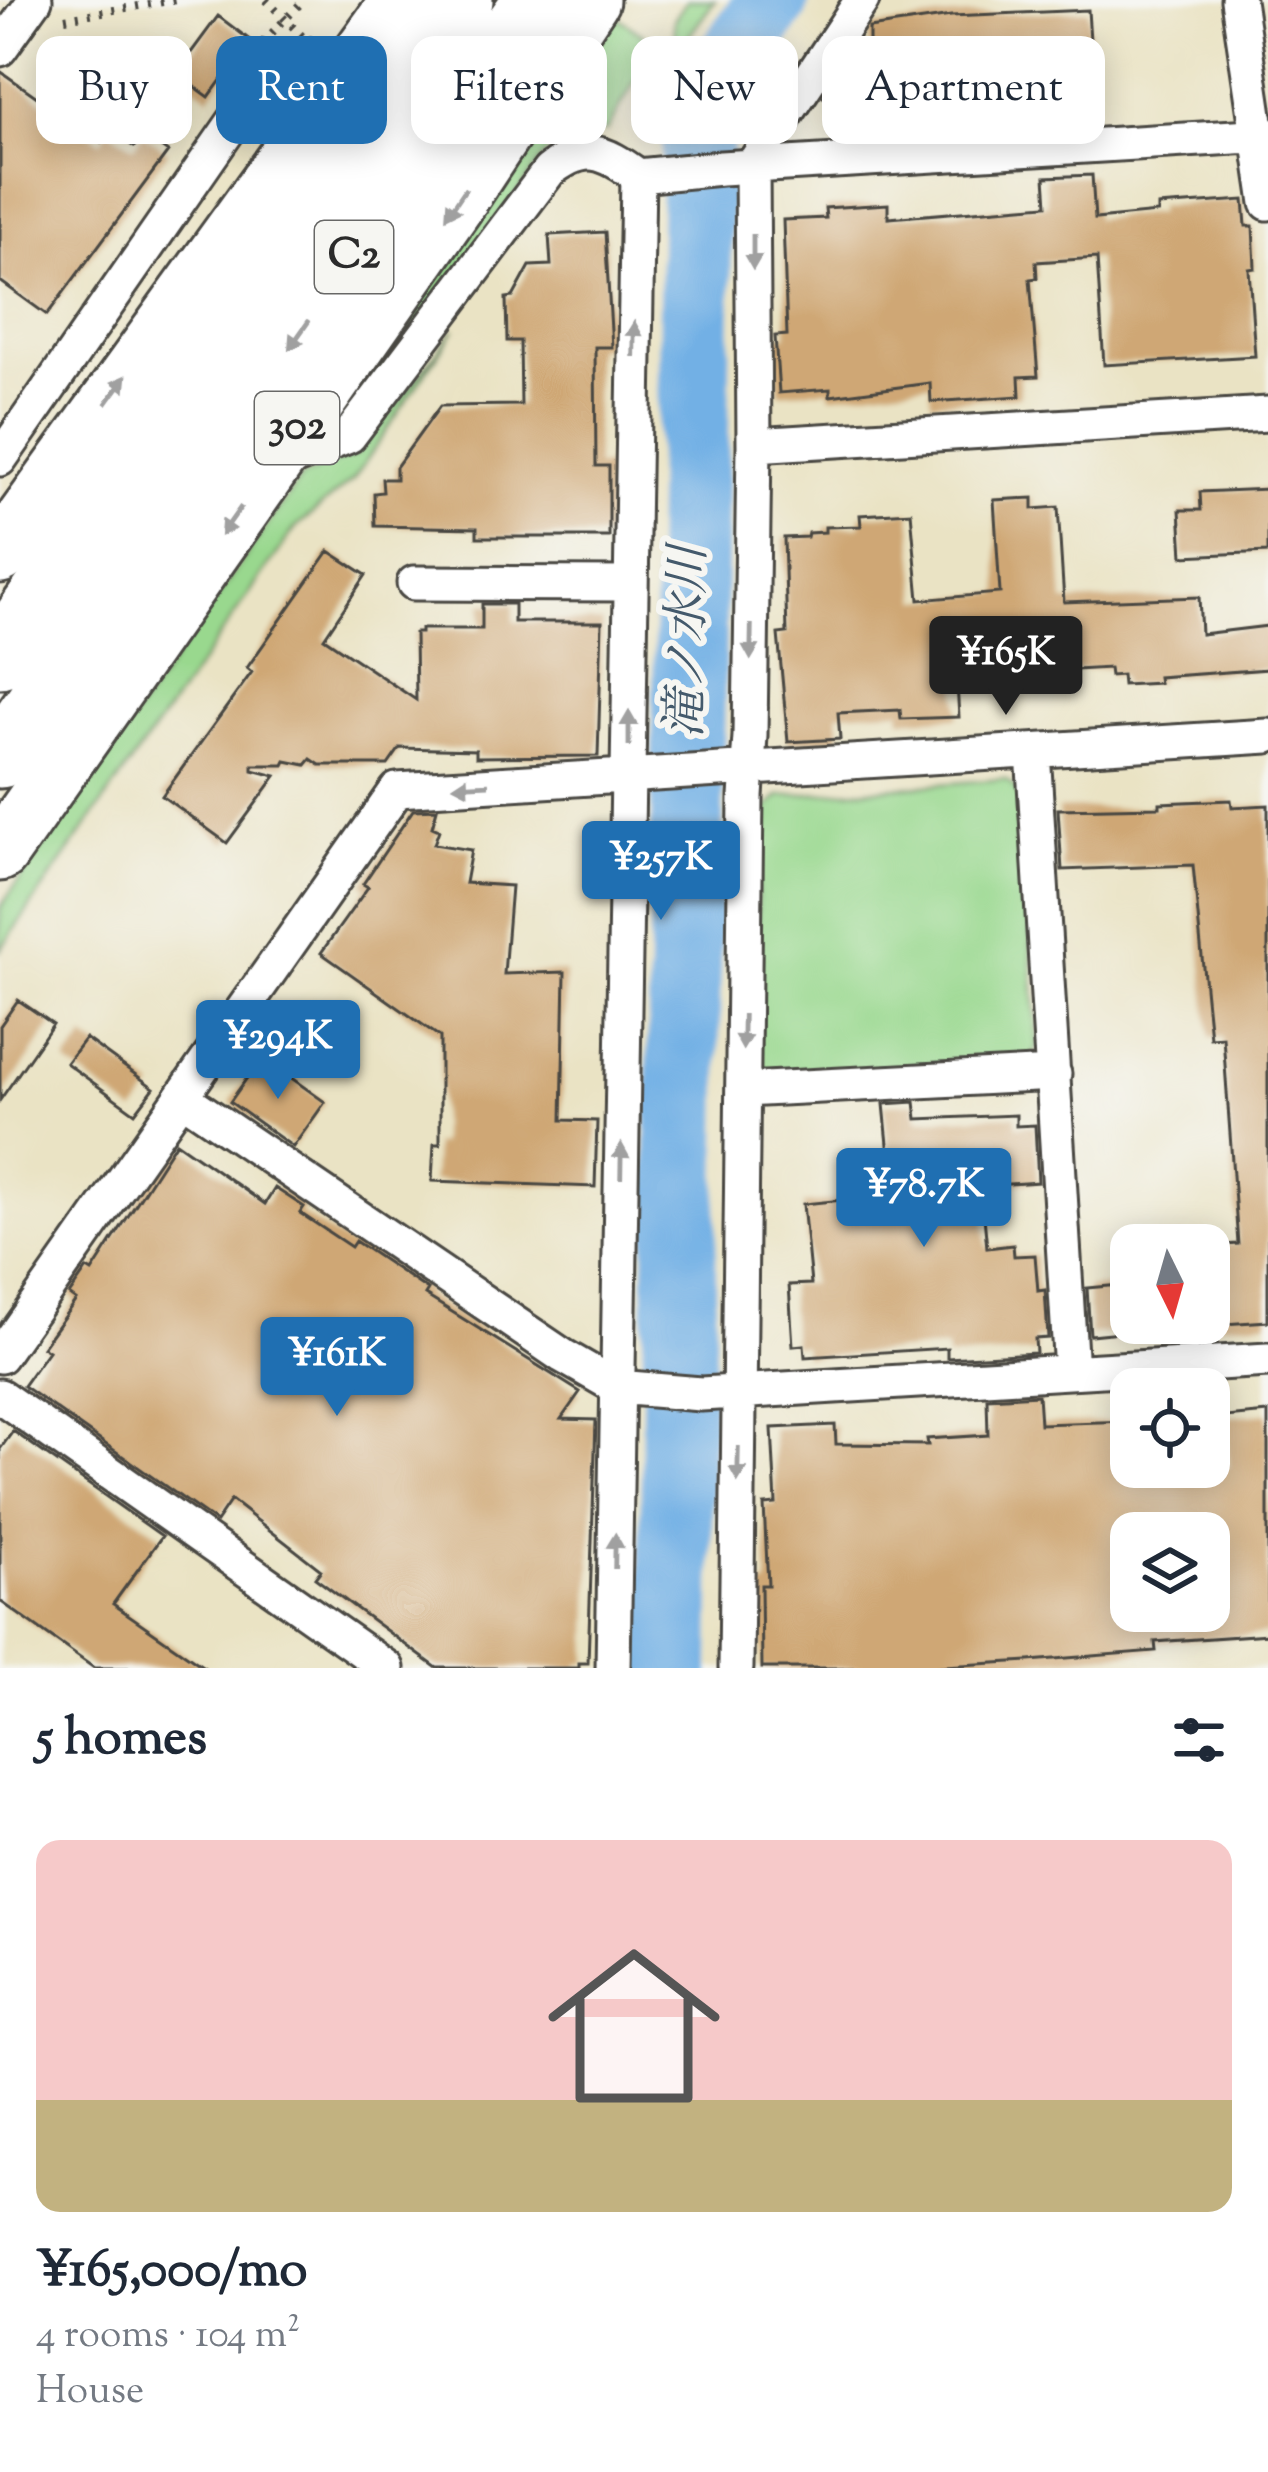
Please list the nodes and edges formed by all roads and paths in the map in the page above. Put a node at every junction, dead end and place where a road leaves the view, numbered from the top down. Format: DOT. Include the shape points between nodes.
graph roads {
  1 [pos="176,0"];
  2 [pos="266,0"];
  3 [pos="304,0"];
  4 [pos="401,0"];
  5 [pos="460,0"];
  6 [pos="536,0"];
  7 [pos="590,0"];
  8 [pos="862,0"];
  9 [pos="1238,0"];
  10 [pos="49,9"];
  11 [pos="287,20"];
  12 [pos="302,36"];
  13 [pos="0,50"];
  14 [pos="1262,135"];
  15 [pos="219,144"];
  16 [pos="736,167"];
  17 [pos="638,176"];
  18 [pos="1268,203"];
  19 [pos="1268,413"];
  20 [pos="754,445"];
  21 [pos="9,446"];
  22 [pos="269,467"];
  23 [pos="124,480"];
  24 [pos="0,554"];
  25 [pos="414,583"];
  26 [pos="629,584"];
  27 [pos="0,656"];
  28 [pos="1268,736"];
  29 [pos="1033,751"];
  30 [pos="0,756"];
  31 [pos="748,768"];
  32 [pos="629,776"];
  33 [pos="0,852"];
  34 [pos="1054,1074"];
  35 [pos="742,1090"];
  36 [pos="183,1098"];
  37 [pos="0,1356"];
  38 [pos="1268,1360"];
  39 [pos="1071,1372"];
  40 [pos="617,1387"];
  41 [pos="740,1390"];
  42 [pos="0,1396"];
  43 [pos="387,1668"];
  44 [pos="614,1668"];
  45 [pos="736,1668"];
  1 -- 10 [label="path"];
  2 -- 11 [label="path"];
  3 -- 11 [label="path"];
  23 -- 4 [label="highway, one-way"];
  5 -- 23 [label="highway, C2"];
  6 -- 23 [label="highway, C2, one-way"];
  7 -- 22 [label="highway, 302, one-way"];
  8 -- 16 [label="street"];
  9 -- 14 [label="street"];
  10 -- 13 [label="street"];
  11 -- 12 [label="path"];
  14 -- 16 [label="street"];
  14 -- 18 [label="street"];
  15 -- 21 [label="street"];
  16 -- 17 [label="street"];
  16 -- 20 [label="street, one-way"];
  17 -- 22 [label="street" via="596,153 569,156 350,436"];
  26 -- 17 [label="street, one-way"];
  19 -- 20 [label="street"];
  20 -- 31 [label="street, one-way"];
  21 -- 23 [label="street"];
  22 -- 33 [label="highway, 302, one-way"];
  23 -- 24 [label="highway"];
  23 -- 27 [label="highway, C2"];
  23 -- 30 [label="highway, C2"];
  25 -- 26 [label="street"];
  32 -- 26 [label="street, one-way"];
  28 -- 29 [label="street"];
  29 -- 31 [label="street"];
  29 -- 34 [label="street"];
  31 -- 32 [label="street"];
  31 -- 35 [label="street, one-way"];
  32 -- 36 [label="street, one-way" via="397,790"];
  40 -- 32 [label="street, one-way"];
  34 -- 35 [label="street"];
  34 -- 39 [label="street"];
  35 -- 41 [label="street"];
  36 -- 37 [label="street"];
  36 -- 40 [label="street"];
  38 -- 39 [label="street"];
  39 -- 41 [label="street"];
  40 -- 41 [label="street"];
  44 -- 40 [label="street, one-way"];
  41 -- 45 [label="street, one-way"];
  42 -- 43 [label="street"];
}
